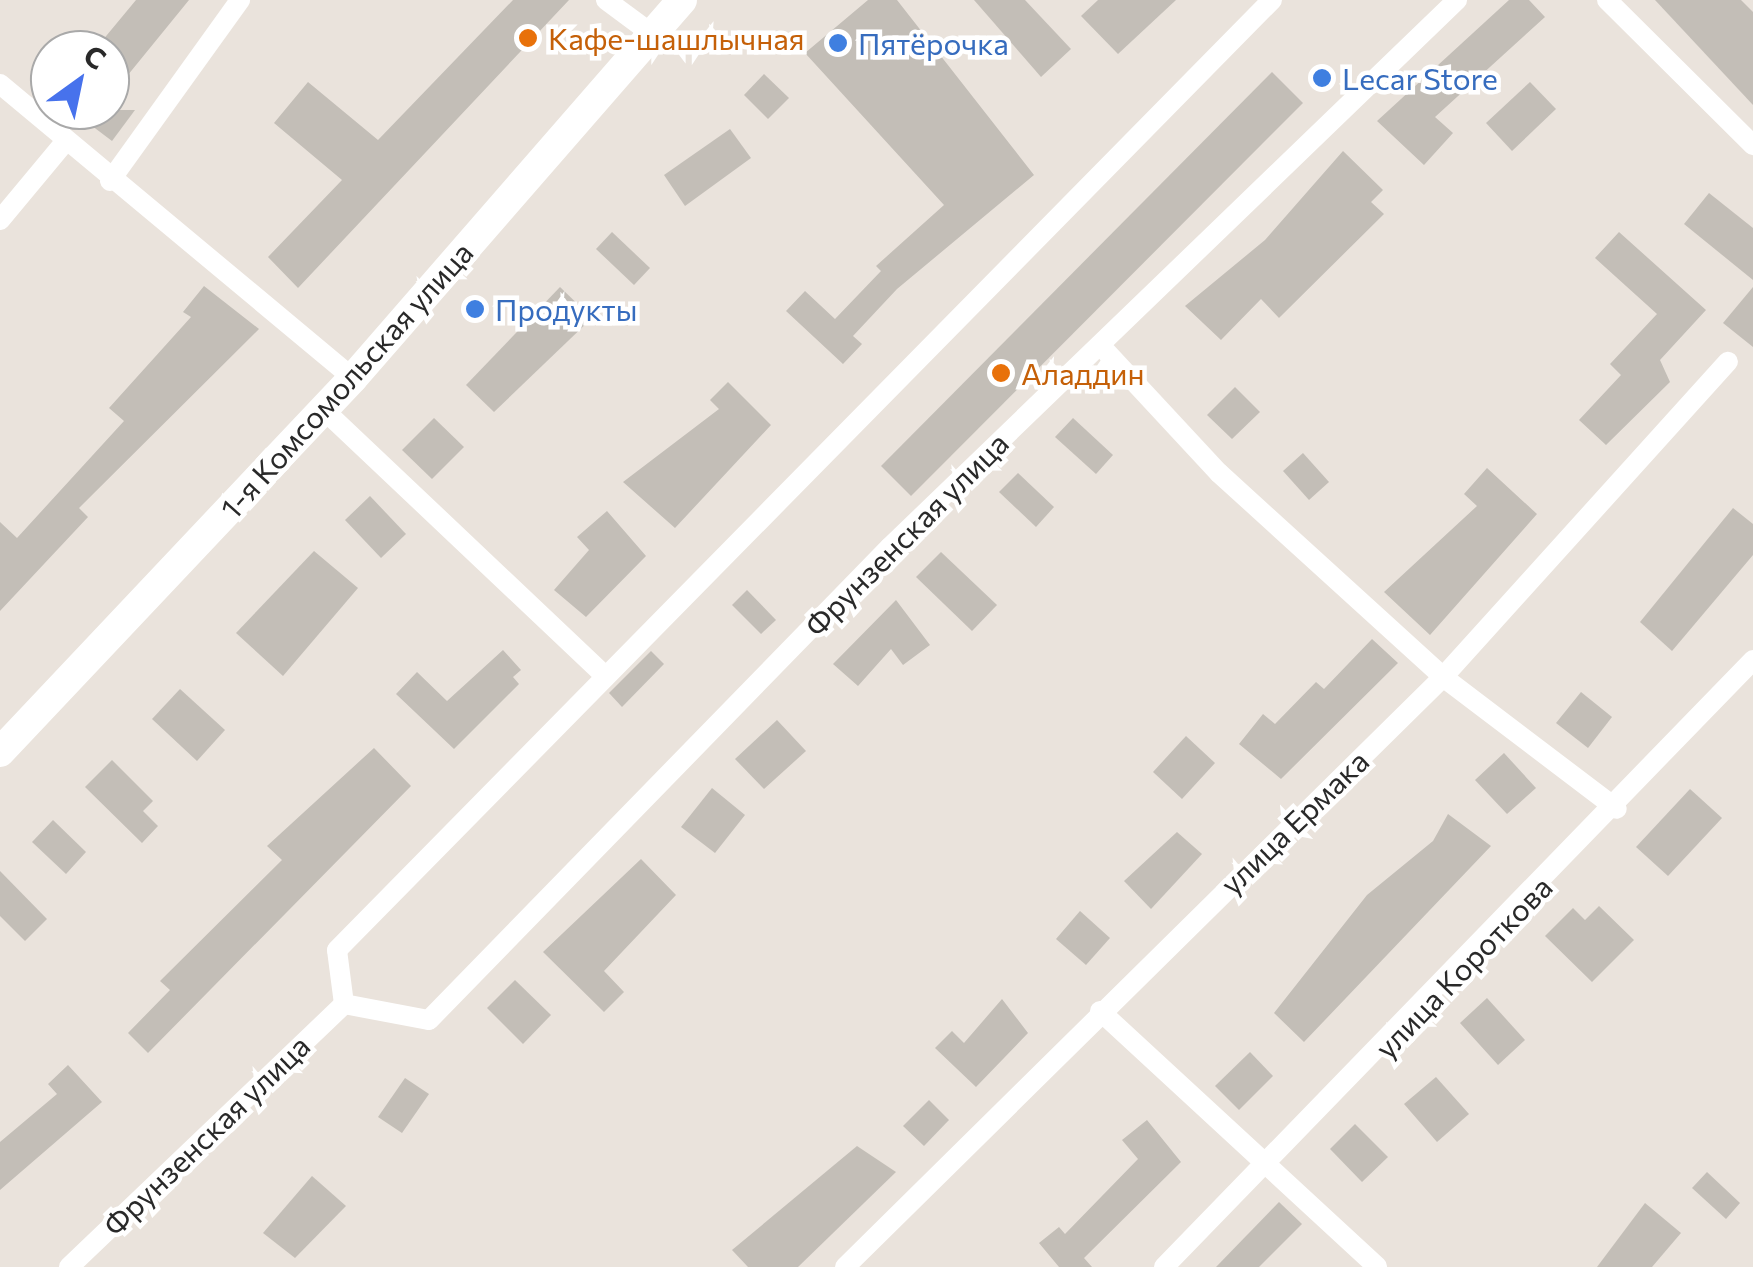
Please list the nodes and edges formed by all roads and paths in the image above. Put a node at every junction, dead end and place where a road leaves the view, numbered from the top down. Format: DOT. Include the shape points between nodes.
graph roads {
  1 [pos="240,0"];
  2 [pos="606,0"];
  3 [pos="682,0"];
  4 [pos="1272,0"];
  5 [pos="1458,0"];
  6 [pos="1606,0"];
  7 [pos="652,34"];
  8 [pos="0,84"];
  9 [pos="65,142"];
  10 [pos="1753,145"];
  11 [pos="110,181"];
  12 [pos="0,220"];
  13 [pos="1100,345"];
  14 [pos="1728,362"];
  15 [pos="353,378"];
  16 [pos="324,410"];
  17 [pos="1753,660"];
  18 [pos="602,673"];
  19 [pos="1443,677"];
  20 [pos="0,752"];
  21 [pos="1617,808"];
  22 [pos="344,1004"];
  23 [pos="1100,1011"];
  24 [pos="1270,1165"];
  25 [pos="68,1267"];
  26 [pos="845,1267"];
  27 [pos="1164,1267"];
  28 [pos="1378,1267"];
  1 -- 11 [label="street"];
  2 -- 7 [label="street"];
  3 -- 7 [label="main road, 1-я Комсомольская улица"];
  4 -- 18 [label="street"];
  5 -- 13 [label="street, Фрунзенская улица"];
  6 -- 10 [label="street"];
  7 -- 15 [label="main road, 1-я Комсомольская улица"];
  8 -- 9 [label="street"];
  9 -- 11 [label="street"];
  9 -- 12 [label="street"];
  11 -- 15 [label="street"];
  13 -- 19 [label="street" via="1219,473"];
  13 -- 22 [label="street, Фрунзенская улица" via="429,1020"];
  14 -- 19 [label="street, улица Ермака"];
  15 -- 16 [label="main road, 1-я Комсомольская улица"];
  16 -- 18 [label="street"];
  16 -- 20 [label="main road, 1-я Комсомольская улица"];
  17 -- 21 [label="street, улица Короткова"];
  18 -- 22 [label="street" via="337,950"];
  19 -- 21 [label="street"];
  19 -- 23 [label="street, улица Ермака"];
  21 -- 24 [label="street, улица Короткова"];
  22 -- 25 [label="street, Фрунзенская улица"];
  23 -- 24 [label="street"];
  23 -- 26 [label="street, улица Ермака"];
  24 -- 27 [label="street, улица Короткова"];
  24 -- 28 [label="street"];
}
